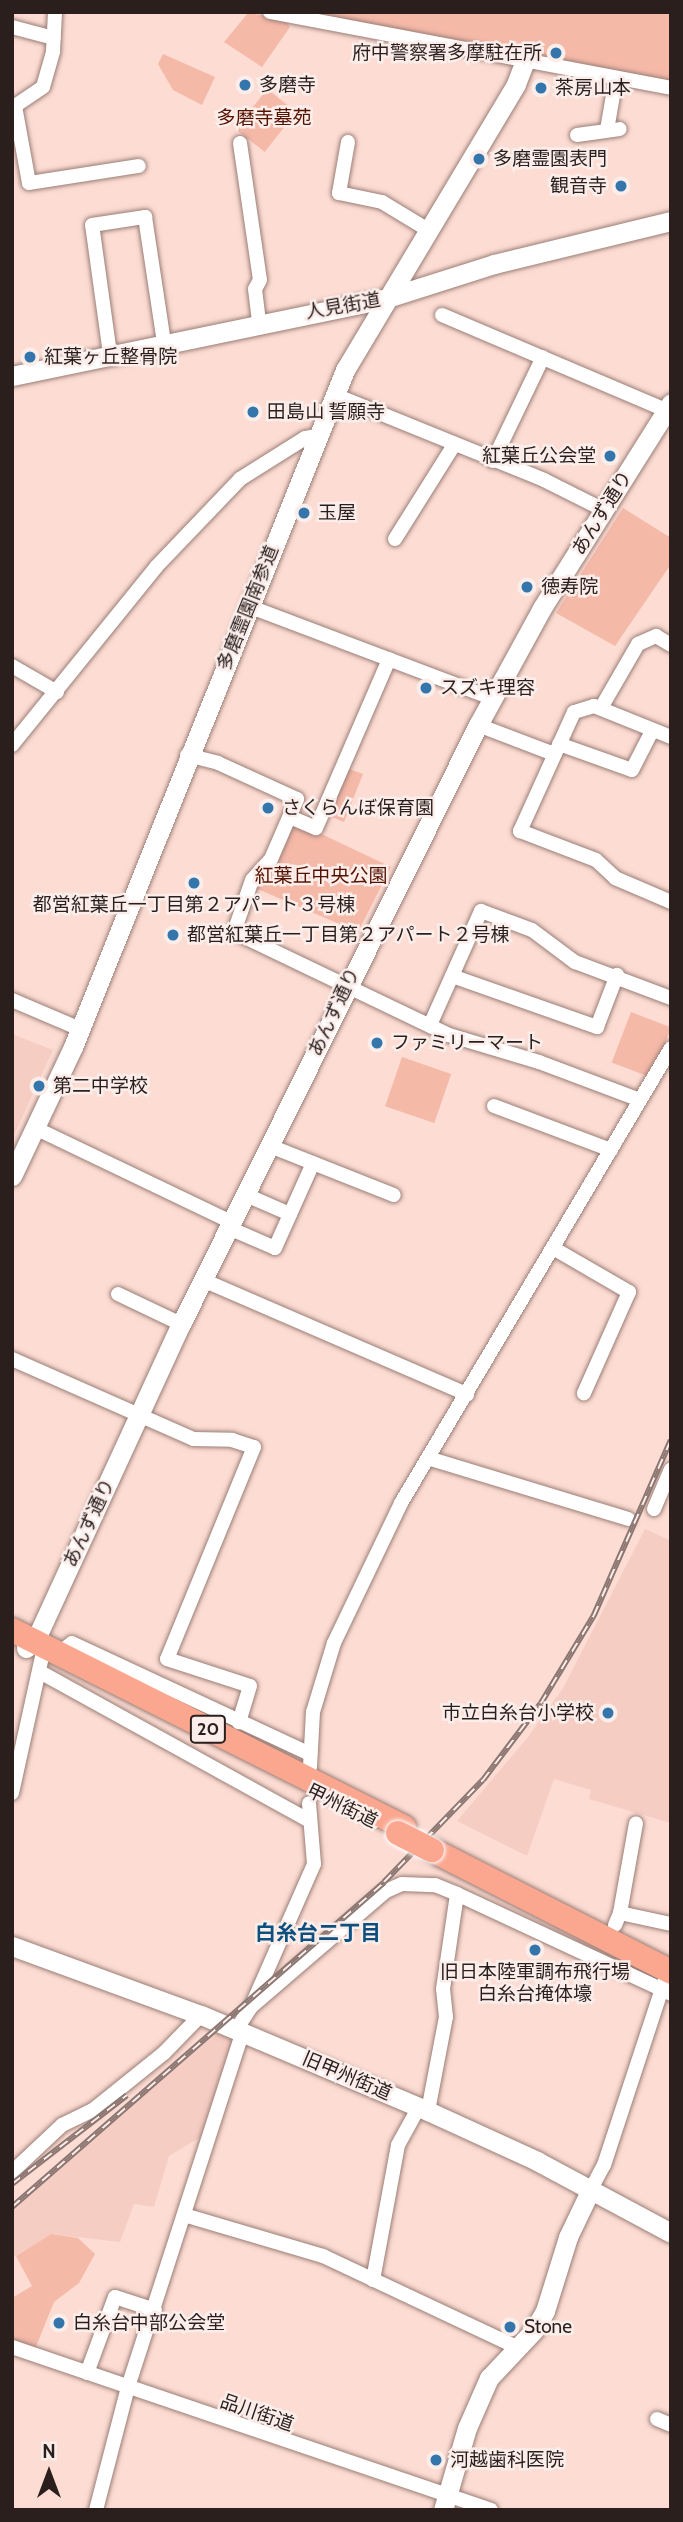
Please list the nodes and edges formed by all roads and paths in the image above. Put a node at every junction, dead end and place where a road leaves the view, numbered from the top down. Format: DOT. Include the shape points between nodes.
graph roads {
  1 [pos="55,12"];
  2 [pos="270,12"];
  3 [pos="12,27"];
  4 [pos="54,38"];
  5 [pos="525,60"];
  6 [pos="616,78"];
  7 [pos="671,88"];
  8 [pos="13,107"];
  9 [pos="577,135"];
  10 [pos="348,142"];
  11 [pos="240,143"];
  12 [pos="18,158"];
  13 [pos="139,166"];
  14 [pos="671,221"];
  15 [pos="428,230"];
  16 [pos="387,298"];
  17 [pos="442,315"];
  18 [pos="259,322"];
  19 [pos="164,342"];
  20 [pos="110,354"];
  21 [pos="543,357"];
  22 [pos="12,376"];
  23 [pos="335,395"];
  24 [pos="668,407"];
  25 [pos="320,435"];
  26 [pos="454,445"];
  27 [pos="492,461"];
  28 [pos="604,510"];
  29 [pos="395,539"];
  30 [pos="248,606"];
  31 [pos="671,645"];
  32 [pos="389,659"];
  33 [pos="12,666"];
  34 [pos="57,692"];
  35 [pos="492,698"];
  36 [pos="601,708"];
  37 [pos="478,725"];
  38 [pos="652,731"];
  39 [pos="671,737"];
  40 [pos="12,745"];
  41 [pos="556,749"];
  42 [pos="187,755"];
  43 [pos="290,817"];
  44 [pos="671,902"];
  45 [pos="617,975"];
  46 [pos="452,976"];
  47 [pos="345,988"];
  48 [pos="671,998"];
  49 [pos="12,1000"];
  50 [pos="430,1025"];
  51 [pos="80,1029"];
  52 [pos="671,1048"];
  53 [pos="640,1100"];
  54 [pos="495,1106"];
  55 [pos="35,1128"];
  56 [pos="270,1146"];
  57 [pos="611,1150"];
  58 [pos="313,1163"];
  59 [pos="12,1176"];
  60 [pos="246,1195"];
  61 [pos="394,1195"];
  62 [pos="290,1214"];
  63 [pos="230,1225"];
  64 [pos="553,1248"];
  65 [pos="203,1280"];
  66 [pos="118,1293"];
  67 [pos="181,1324"];
  68 [pos="12,1359"];
  69 [pos="584,1393"];
  70 [pos="467,1394"];
  71 [pos="139,1416"];
  72 [pos="431,1459"];
  73 [pos="671,1469"];
  74 [pos="654,1509"];
  75 [pos="628,1519"];
  76 [pos="32,1649"];
  77 [pos="239,1722"];
  78 [pos="16,1751"];
  79 [pos="12,1793"];
  80 [pos="309,1803"];
  81 [pos="310,1821"];
  82 [pos="636,1823"];
  83 [pos="457,1894"];
  84 [pos="671,1924"];
  85 [pos="12,1946"];
  86 [pos="668,1980"];
  87 [pos="251,2007"];
  88 [pos="201,2015"];
  89 [pos="239,2031"];
  90 [pos="424,2109"];
  91 [pos="12,2172"];
  92 [pos="590,2191"];
  93 [pos="184,2215"];
  94 [pos="671,2233"];
  95 [pos="373,2280"];
  96 [pos="155,2310"];
  97 [pos="12,2347"];
  98 [pos="516,2347"];
  99 [pos="88,2373"];
  100 [pos="128,2387"];
  101 [pos="445,2502"];
  102 [pos="96,2510"];
  103 [pos="491,2510"];
  1 -- 4 [label="street"];
  2 -- 5 [label="street"];
  3 -- 4 [label="street"];
  4 -- 8 [label="street" via="43,87"];
  5 -- 6 [label="street"];
  5 -- 15 [label="street, 多磨霊園南参道" via="516,85"];
  6 -- 7 [label="street"];
  6 -- 9 [label="street" via="613,130"];
  8 -- 12 [label="street"];
  10 -- 15 [label="street" via="339,192 382,202"];
  11 -- 18 [label="street" via="260,280 255,289"];
  12 -- 13 [label="street" via="29,183"];
  14 -- 16 [label="street, 人見街道" via="494,264"];
  15 -- 16 [label="street, 多磨霊園南参道"];
  16 -- 18 [label="street, 人見街道"];
  16 -- 23 [label="street, 多磨霊園南参道"];
  17 -- 21 [label="street"];
  18 -- 19 [label="street, 人見街道"];
  19 -- 20 [label="street, 人見街道"];
  19 -- 20 [label="street" via="145,217 92,225"];
  20 -- 22 [label="street, 人見街道"];
  21 -- 24 [label="street"];
  21 -- 27 [label="street"];
  23 -- 25 [label="street, 多磨霊園南参道"];
  23 -- 26 [label="street"];
  24 -- 28 [label="street, あんず通り"];
  25 -- 30 [label="street, 多磨霊園南参道"];
  25 -- 34 [label="street" via="305,438 240,479 156,566"];
  26 -- 27 [label="street"];
  26 -- 29 [label="street"];
  27 -- 28 [label="street"];
  28 -- 35 [label="street, あんず通り"];
  30 -- 32 [label="street"];
  30 -- 42 [label="street, 多磨霊園南参道"];
  31 -- 36 [label="street" via="656,636 638,644"];
  32 -- 35 [label="street"];
  32 -- 43 [label="street" via="316,828"];
  33 -- 34 [label="street"];
  34 -- 40 [label="street"];
  35 -- 37 [label="street, あんず通り"];
  36 -- 38 [label="street"];
  36 -- 41 [label="street" via="573,712"];
  37 -- 41 [label="street"];
  37 -- 47 [label="street, あんず通り"];
  38 -- 39 [label="street"];
  38 -- 41 [label="street" via="632,770"];
  41 -- 44 [label="street" via="520,831 596,860 615,878"];
  42 -- 43 [label="street" via="218,763 297,799"];
  42 -- 51 [label="street, 多磨霊園南参道"];
  43 -- 47 [label="street" via="271,859 252,880 234,932"];
  45 -- 46 [label="street" via="597,1027"];
  45 -- 46 [label="street" via="575,962 532,930 481,911"];
  45 -- 48 [label="street"];
  46 -- 50 [label="street"];
  47 -- 50 [label="street"];
  47 -- 56 [label="street, あんず通り"];
  49 -- 51 [label="street"];
  50 -- 53 [label="street"];
  51 -- 55 [label="street, 多磨霊園南参道"];
  52 -- 53 [label="street"];
  53 -- 57 [label="street"];
  54 -- 57 [label="street"];
  55 -- 59 [label="street, 多磨霊園南参道"];
  55 -- 63 [label="street"];
  56 -- 58 [label="street"];
  56 -- 60 [label="street, あんず通り"];
  57 -- 64 [label="street"];
  58 -- 61 [label="street"];
  58 -- 62 [label="street"];
  60 -- 62 [label="street"];
  60 -- 63 [label="street, あんず通り"];
  62 -- 63 [label="street" via="275,1248"];
  63 -- 65 [label="street, あんず通り"];
  64 -- 69 [label="street" via="629,1292"];
  64 -- 70 [label="street"];
  65 -- 67 [label="street, あんず通り"];
  65 -- 70 [label="street"];
  66 -- 67 [label="street"];
  67 -- 71 [label="street, あんず通り"];
  68 -- 71 [label="street" via="88,1389"];
  70 -- 72 [label="street"];
  71 -- 76 [label="street, あんず通り"];
  71 -- 77 [label="street" via="193,1440 232,1440 254,1447 167,1659 250,1686"];
  72 -- 75 [label="street"];
  72 -- 77 [label="street" via="401,1503 334,1643 313,1712 310,1760"];
  73 -- 74 [label="street"];
  76 -- 77 [label="street" via="72,1643"];
  76 -- 78 [label="street"];
  76 -- 81 [label="street"];
  76 -- 86 [label="highway, 甲州街道 / 20" via="433,1846"];
  78 -- 79 [label="street"];
  80 -- 81 [label="street"];
  81 -- 87 [label="street" via="314,1864"];
  82 -- 84 [label="street" via="617,1919"];
  83 -- 86 [label="street"];
  83 -- 87 [label="street" via="435,1885 402,1884 386,1891"];
  83 -- 90 [label="street" via="443,1989 446,2017"];
  85 -- 88 [label="street, 旧甲州街道"];
  86 -- 92 [label="street" via="604,2165"];
  87 -- 89 [label="street"];
  88 -- 89 [label="street, 旧甲州街道"];
  88 -- 91 [label="street" via="164,2053 93,2110 62,2125"];
  89 -- 90 [label="street, 旧甲州街道"];
  89 -- 93 [label="street"];
  90 -- 92 [label="street, 旧甲州街道"];
  90 -- 95 [label="street" via="398,2145"];
  92 -- 94 [label="street, 旧甲州街道"];
  92 -- 98 [label="street" via="568,2237 545,2311"];
  93 -- 95 [label="street" via="273,2239"];
  93 -- 96 [label="street"];
  95 -- 98 [label="street"];
  96 -- 99 [label="street" via="115,2297"];
  96 -- 100 [label="street"];
  97 -- 99 [label="street, 品川街道"];
  98 -- 101 [label="street" via="489,2378 467,2428"];
  99 -- 100 [label="street, 品川街道"];
  100 -- 101 [label="street, 品川街道"];
  100 -- 102 [label="street"];
  101 -- 103 [label="street, 品川街道"];
}
